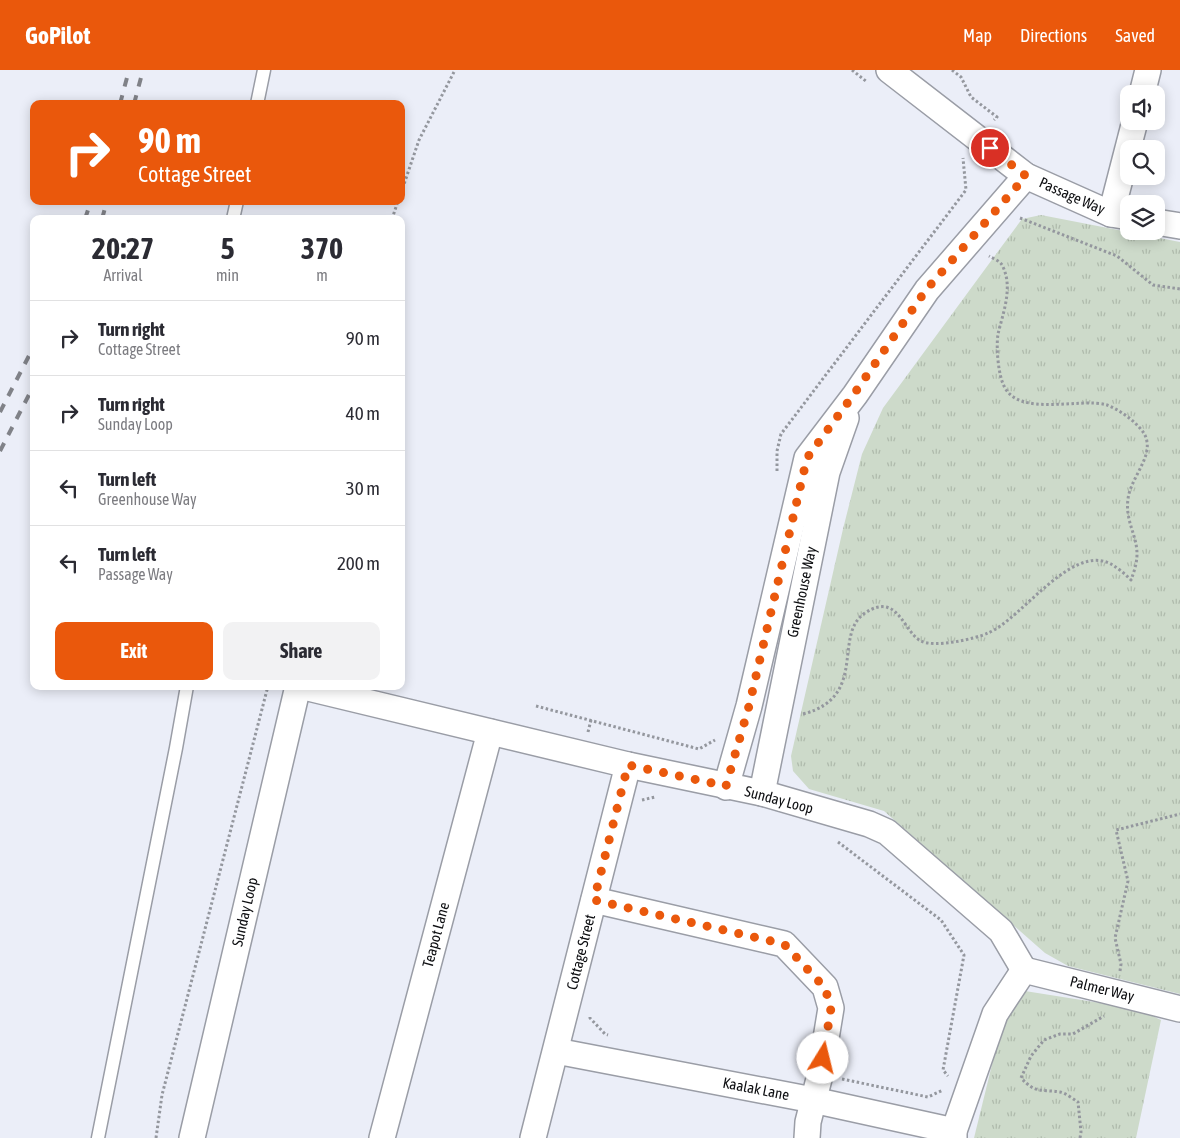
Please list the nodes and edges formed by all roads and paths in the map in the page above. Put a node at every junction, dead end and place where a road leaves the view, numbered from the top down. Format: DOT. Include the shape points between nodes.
graph roads {
  1 [pos="264,70"];
  2 [pos="456,70"];
  3 [pos="852,70"];
  4 [pos="1148,70"];
  5 [pos="878,76"];
  6 [pos="1144,85"];
  7 [pos="258,100"];
  8 [pos="1134,130"];
  9 [pos="963,154"];
  10 [pos="1026,176"];
  11 [pos="405,181"];
  12 [pos="1123,195"];
  13 [pos="1014,215"];
  14 [pos="1120,216"];
  15 [pos="1165,224"];
  16 [pos="1180,226"];
  17 [pos="983,252"];
  18 [pos="1180,289"];
  19 [pos="854,394"];
  20 [pos="777,474"];
  21 [pos="186,690"];
  22 [pos="267,690"];
  23 [pos="298,690"];
  24 [pos="316,690"];
  25 [pos="536,706"];
  26 [pos="778,712"];
  27 [pos="490,732"];
  28 [pos="719,738"];
  29 [pos="628,765"];
  30 [pos="726,786"];
  31 [pos="762,793"];
  32 [pos="594,900"];
  33 [pos="1024,970"];
  34 [pos="1180,1009"];
  35 [pos="556,1051"];
  36 [pos="813,1100"];
  37 [pos="954,1134"];
  38 [pos="98,1138"];
  39 [pos="156,1138"];
  40 [pos="192,1138"];
  41 [pos="382,1138"];
  42 [pos="533,1138"];
  43 [pos="807,1138"];
  1 -- 7 [label="lane"];
  2 -- 11 [label="path" via="419,140"];
  3 -- 5 [label="path"];
  4 -- 6 [label="street"];
  5 -- 10 [label="street, Passage Way"];
  8 -- 12 [label="street"];
  9 -- 20 [label="path" via="966,190 781,434 776,451"];
  10 -- 14 [label="street, Passage Way"];
  10 -- 19 [label="street, Greenhouse Way" via="926,290"];
  13 -- 18 [label="path" via="1117,256 1153,284"];
  15 -- 16 [label="street"];
  17 -- 26 [label="path" via="1000,263 1007,279 998,348 1003,385 1008,393 1032,404 1106,405 1130,417 1144,432 1148,451 1128,498 1129,524 1137,553 1131,580 1109,563 1087,561 1065,571 1014,617 989,633 951,642 921,641 894,611 875,608 856,624 845,674 831,701 801,715"];
  19 -- 26 [label="street, Greenhouse Way" via="827,472"];
  19 -- 30 [label="street, Greenhouse Way" via="807,458 749,706"];
  21 -- 38 [label="lane"];
  22 -- 39 [label="path" via="162,1095"];
  23 -- 40 [label="street, Sunday Loop"];
  24 -- 27 [label="street, Sunday Loop"];
  25 -- 28 [label="path" via="699,748"];
  26 -- 31 [label="street, Greenhouse Way"];
  27 -- 29 [label="street, Sunday Loop"];
  27 -- 41 [label="street, Teapot Lane"];
  29 -- 30 [label="street, Sunday Loop"];
  29 -- 32 [label="street, Cottage Street"];
  30 -- 31 [label="street, Sunday Loop"];
  31 -- 33 [label="street, Sunday Loop" via="887,832 1000,932"];
  32 -- 35 [label="street, Cottage Street"];
  32 -- 36 [label="street" via="784,944 825,988 831,1008"];
  33 -- 34 [label="street, Palmer Way"];
  33 -- 37 [label="street" via="995,1014"];
  35 -- 36 [label="street, Kaalak Lane"];
  35 -- 42 [label="street, Cottage Street"];
  36 -- 37 [label="street, Kaalak Lane"];
  36 -- 43 [label="street"];
}
